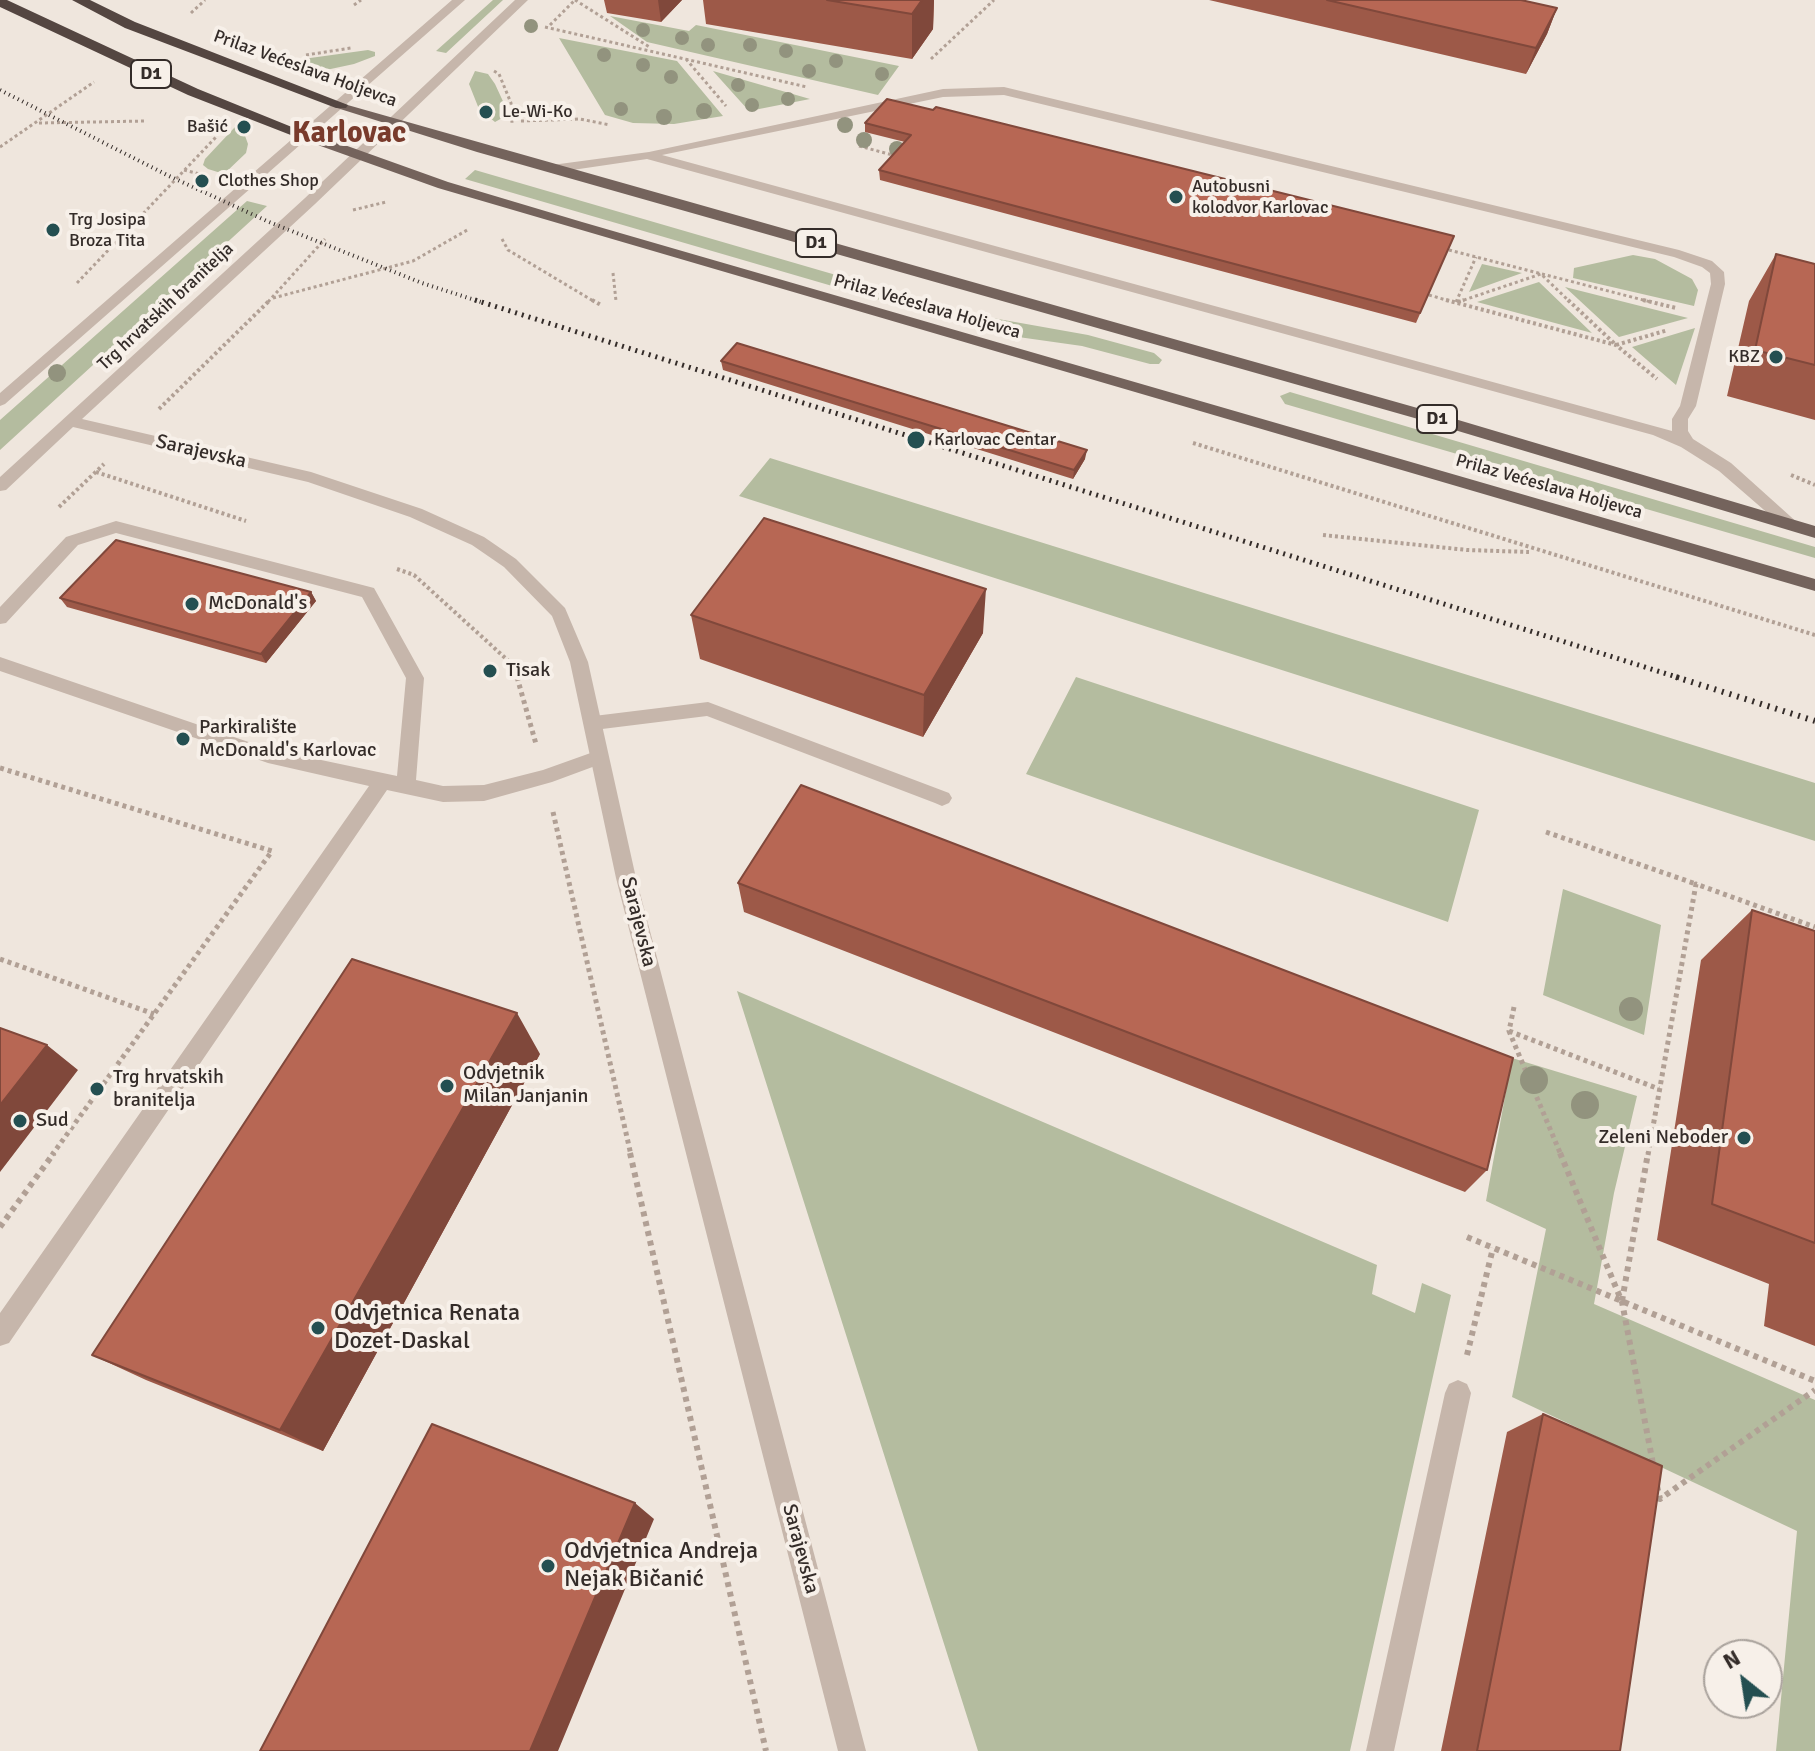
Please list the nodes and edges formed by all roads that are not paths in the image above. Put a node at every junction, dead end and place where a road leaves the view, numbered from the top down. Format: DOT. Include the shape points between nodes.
graph roads {
  1 [pos="79,0"];
  2 [pos="459,0"];
  3 [pos="522,0"];
  4 [pos="0,2"];
  5 [pos="341,105"];
  6 [pos="391,121"];
  7 [pos="306,136"];
  8 [pos="356,155"];
  9 [pos="647,155"];
  10 [pos="552,169"];
  11 [pos="0,401"];
  12 [pos="68,421"];
  13 [pos="1687,443"];
  14 [pos="0,486"];
  15 [pos="1792,525"];
  16 [pos="1815,525"];
  17 [pos="1815,532"];
  18 [pos="1815,585"];
  19 [pos="0,618"];
  20 [pos="0,664"];
  21 [pos="594,723"];
  22 [pos="599,757"];
  23 [pos="382,782"];
  24 [pos="406,788"];
  25 [pos="942,798"];
  26 [pos="0,1334"];
  27 [pos="1458,1393"];
  28 [pos="852,1751"];
  29 [pos="1380,1751"];
  1 -- 5 [label="highway, Prilaz Većeslava Holjevca / D1" via="143,30"];
  2 -- 5 [label="street, Trg hrvatskih branitelja"];
  3 -- 6 [label="street, Trg hrvatskih branitelja"];
  4 -- 7 [label="highway, Prilaz Većeslava Holjevca / D1" via="157,76"];
  5 -- 6 [label="main road, Prilaz Većeslava Holjevca / D1"];
  5 -- 7 [label="street, Trg hrvatskih branitelja"];
  6 -- 8 [label="street, Trg hrvatskih branitelja"];
  6 -- 10 [label="main road, Prilaz Većeslava Holjevca / D1"];
  7 -- 8 [label="main road, Prilaz Većeslava Holjevca / D1"];
  7 -- 11 [label="street, Trg hrvatskih branitelja"];
  8 -- 12 [label="street, Trg hrvatskih branitelja"];
  8 -- 18 [label="main road, Prilaz Većeslava Holjevca / D1" via="608,234"];
  9 -- 10 [label="street"];
  9 -- 13 [label="street" via="1659,431"];
  9 -- 13 [label="street" via="943,93 1004,91 1679,254 1707,264 1717,272 1718,284 1688,406 1680,419"];
  10 -- 15 [label="main road, Prilaz Većeslava Holjevca / D1" via="1408,410"];
  12 -- 14 [label="street, Trg hrvatskih branitelja"];
  12 -- 21 [label="street, Sarajevska" via="352,489 478,541 510,563 559,613 579,662"];
  13 -- 15 [label="street" via="1725,467"];
  15 -- 16 [label="main road"];
  15 -- 17 [label="main road, Prilaz Većeslava Holjevca / D1"];
  19 -- 24 [label="street" via="72,541 116,527 368,592 415,678"];
  20 -- 23 [label="street" via="268,756"];
  21 -- 22 [label="street, Sarajevska"];
  21 -- 25 [label="street" via="708,709"];
  22 -- 24 [label="street" via="484,793"];
  22 -- 28 [label="street, Sarajevska"];
  23 -- 24 [label="street"];
  23 -- 26 [label="street"];
  27 -- 29 [label="street"];
}
